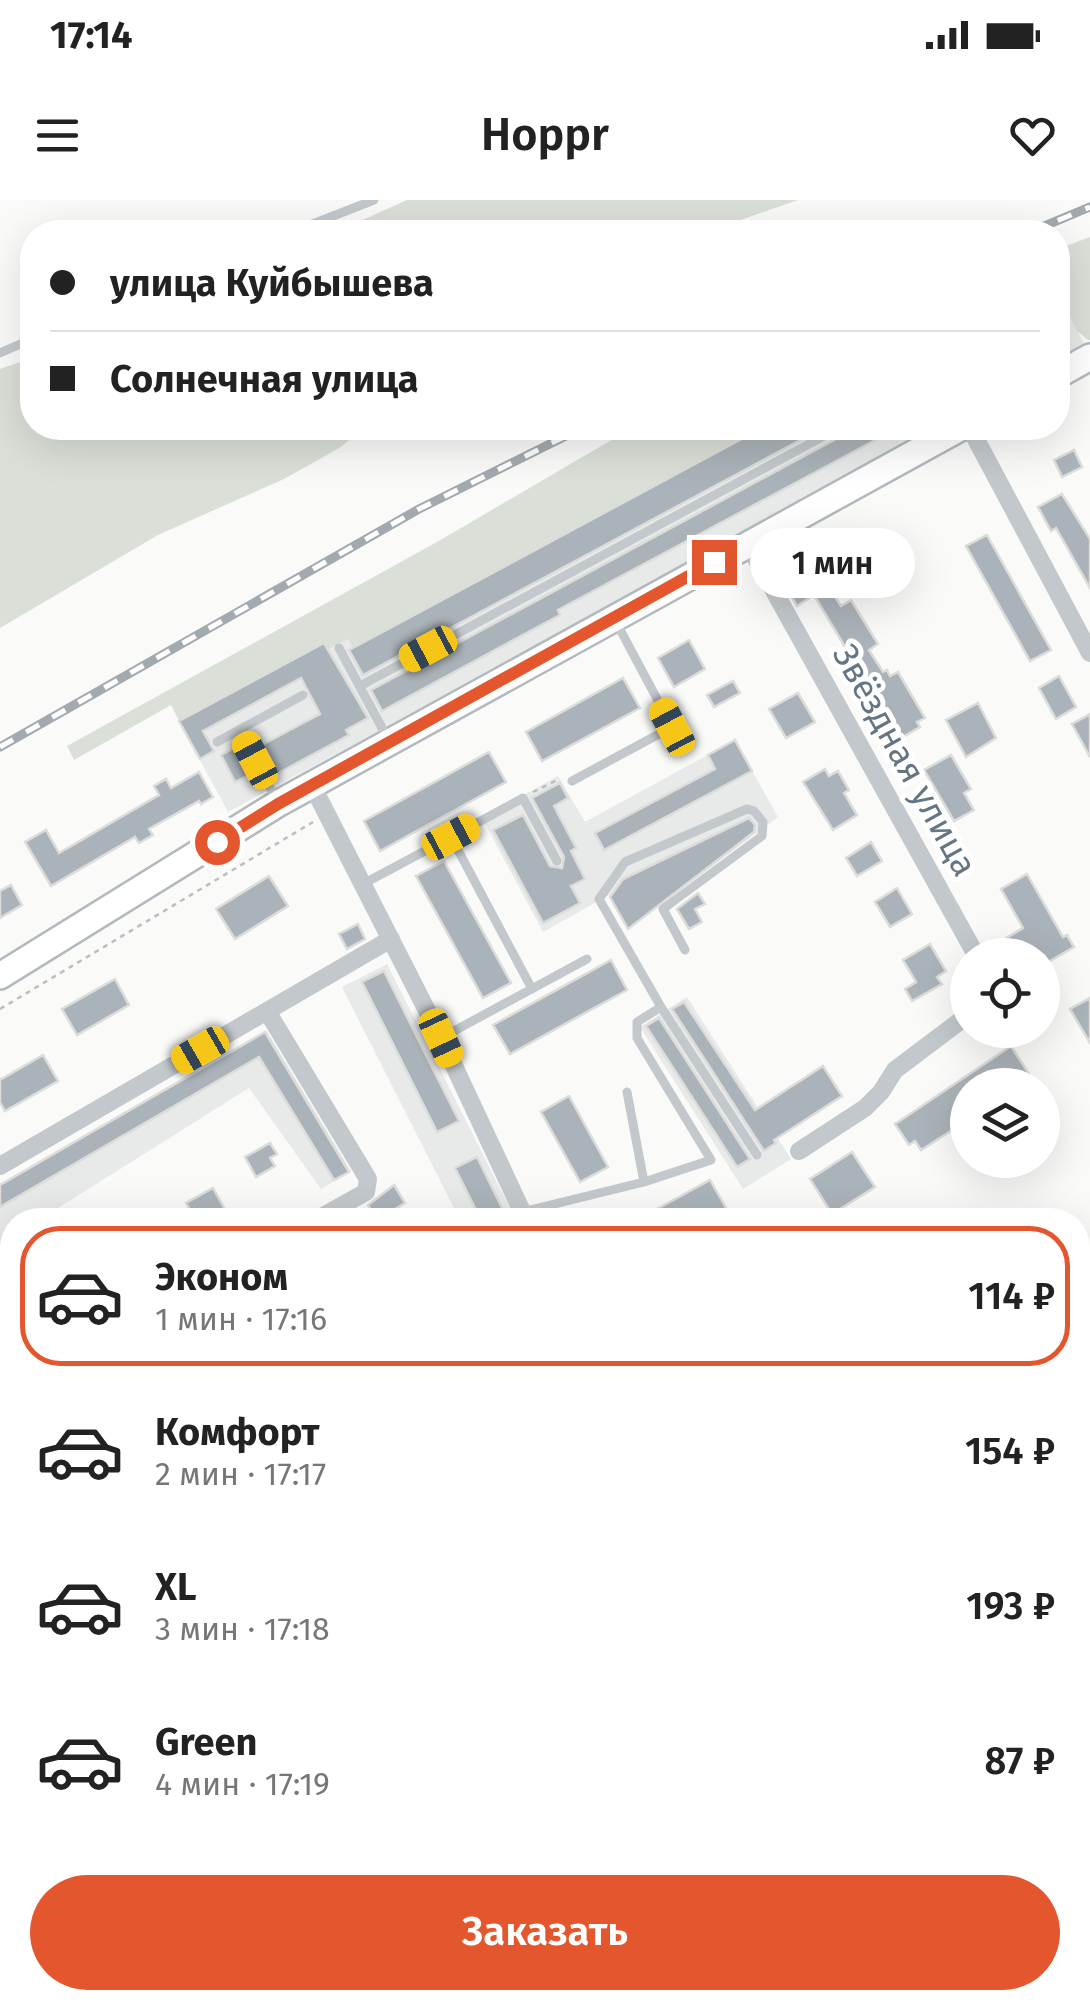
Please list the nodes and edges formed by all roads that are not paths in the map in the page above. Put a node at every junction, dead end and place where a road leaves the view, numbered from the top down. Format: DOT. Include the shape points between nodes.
graph roads {
  1 [pos="374,200"];
  2 [pos="323,220"];
  3 [pos="817,440"];
  4 [pos="938,440"];
  5 [pos="976,440"];
  6 [pos="748,544"];
  7 [pos="614,618"];
  8 [pos="340,648"];
  9 [pos="1090,653"];
  10 [pos="360,686"];
  11 [pos="304,696"];
  12 [pos="239,730"];
  13 [pos="217,742"];
  14 [pos="390,743"];
  15 [pos="572,781"];
  16 [pos="312,785"];
  17 [pos="278,804"];
  18 [pos="451,837"];
  19 [pos="557,861"];
  20 [pos="363,884"];
  21 [pos="391,938"];
  22 [pos="967,938"];
  23 [pos="685,950"];
  24 [pos="588,959"];
  25 [pos="0,976"];
  26 [pos="532,989"];
  27 [pos="661,1007"];
  28 [pos="267,1011"];
  29 [pos="950,1029"];
  30 [pos="441,1038"];
  31 [pos="627,1092"];
  32 [pos="799,1151"];
  33 [pos="757,1156"];
  34 [pos="0,1166"];
  35 [pos="644,1182"];
  36 [pos="337,1208"];
  37 [pos="520,1208"];
  38 [pos="552,1208"];
  1 -- 2 [label="lane"];
  3 -- 10 [label="lane"];
  4 -- 6 [label="street"];
  5 -- 9 [label="street"];
  6 -- 7 [label="street"];
  6 -- 22 [label="street, Звёздная улица"];
  7 -- 14 [label="street"];
  7 -- 15 [label="lane" via="672,727"];
  8 -- 10 [label="lane"];
  10 -- 14 [label="lane"];
  11 -- 12 [label="lane"];
  12 -- 13 [label="lane"];
  12 -- 17 [label="lane"];
  14 -- 16 [label="street"];
  16 -- 17 [label="street"];
  16 -- 20 [label="street"];
  17 -- 25 [label="street"];
  18 -- 19 [label="lane" via="523,798"];
  18 -- 20 [label="lane"];
  18 -- 26 [label="lane"];
  20 -- 21 [label="street"];
  21 -- 28 [label="street"];
  21 -- 30 [label="street"];
  23 -- 27 [label="lane" via="663,909 762,836 763,822 754,811 625,862 599,899"];
  24 -- 26 [label="lane"];
  26 -- 30 [label="lane"];
  27 -- 33 [label="lane"];
  27 -- 35 [label="lane" via="637,1022 637,1038 711,1160"];
  28 -- 34 [label="street"];
  28 -- 36 [label="street" via="368,1178 366,1192"];
  29 -- 32 [label="street" via="895,1070 865,1108"];
  30 -- 37 [label="street"];
  31 -- 35 [label="lane"];
  35 -- 38 [label="lane"];
}
